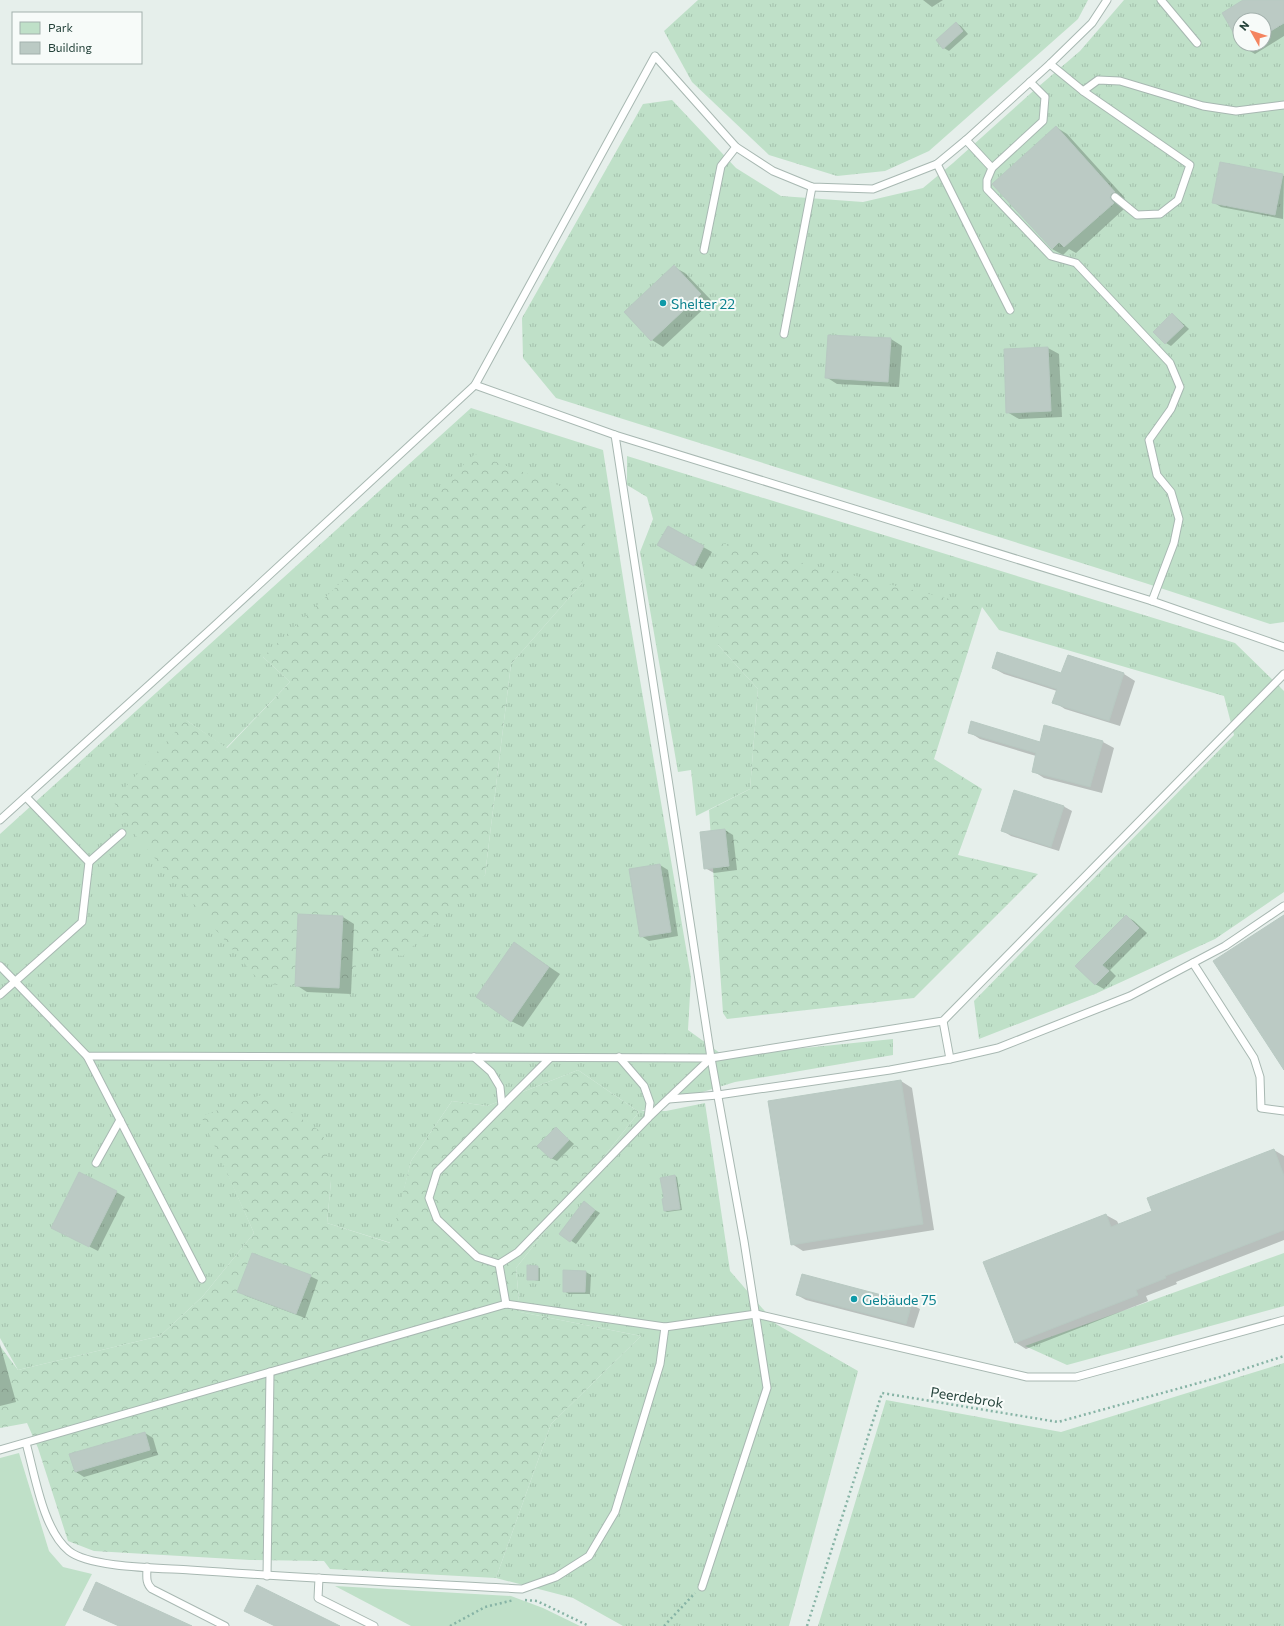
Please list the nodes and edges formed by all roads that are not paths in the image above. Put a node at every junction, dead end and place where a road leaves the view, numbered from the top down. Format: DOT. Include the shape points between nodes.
graph roads {
  1 [pos="1107,0"];
  2 [pos="1161,0"];
  3 [pos="1197,43"];
  4 [pos="1050,64"];
  5 [pos="1030,82"];
  6 [pos="1084,91"];
  7 [pos="1284,105"];
  8 [pos="966,140"];
  9 [pos="736,147"];
  10 [pos="937,164"];
  11 [pos="992,168"];
  12 [pos="812,187"];
  13 [pos="1115,197"];
  14 [pos="704,250"];
  15 [pos="1010,310"];
  16 [pos="784,334"];
  17 [pos="475,385"];
  18 [pos="615,435"];
  19 [pos="1152,601"];
  20 [pos="1284,647"];
  21 [pos="1284,674"];
  22 [pos="26,797"];
  23 [pos="0,820"];
  24 [pos="122,833"];
  25 [pos="89,862"];
  26 [pos="1284,906"];
  27 [pos="1193,962"];
  28 [pos="0,966"];
  29 [pos="15,982"];
  30 [pos="0,995"];
  31 [pos="943,1021"];
  32 [pos="87,1056"];
  33 [pos="474,1057"];
  34 [pos="619,1057"];
  35 [pos="550,1058"];
  36 [pos="711,1058"];
  37 [pos="950,1059"];
  38 [pos="718,1095"];
  39 [pos="669,1099"];
  40 [pos="502,1106"];
  41 [pos="1284,1111"];
  42 [pos="648,1118"];
  43 [pos="120,1120"];
  44 [pos="96,1163"];
  45 [pos="499,1264"];
  46 [pos="202,1279"];
  47 [pos="506,1304"];
  48 [pos="756,1314"];
  49 [pos="1284,1320"];
  50 [pos="665,1327"];
  51 [pos="270,1372"];
  52 [pos="26,1443"];
  53 [pos="0,1450"];
  54 [pos="147,1567"];
  55 [pos="267,1576"];
  56 [pos="319,1578"];
  57 [pos="702,1587"];
  58 [pos="226,1626"];
  59 [pos="374,1626"];
  1 -- 4 [label="lane" via="1092,23"];
  2 -- 3 [label="lane"];
  4 -- 5 [label="lane"];
  4 -- 6 [label="lane"];
  5 -- 8 [label="lane"];
  5 -- 11 [label="lane" via="1045,97 1043,122"];
  6 -- 7 [label="lane" via="1098,80 1120,80 1203,106 1236,112"];
  6 -- 13 [label="lane" via="1190,164 1178,200 1160,214 1137,215"];
  8 -- 10 [label="lane"];
  8 -- 11 [label="lane"];
  9 -- 12 [label="lane" via="773,172"];
  9 -- 14 [label="lane" via="721,166"];
  9 -- 17 [label="lane" via="655,56"];
  10 -- 12 [label="lane" via="873,189"];
  10 -- 15 [label="lane"];
  11 -- 19 [label="lane" via="987,188 1051,256 1076,264 1170,363 1180,388 1171,409 1149,440 1157,475 1171,492 1179,519 1174,543"];
  12 -- 16 [label="lane"];
  17 -- 18 [label="lane"];
  17 -- 22 [label="lane"];
  18 -- 19 [label="lane"];
  18 -- 36 [label="lane"];
  19 -- 20 [label="lane"];
  21 -- 31 [label="lane"];
  22 -- 23 [label="lane"];
  22 -- 25 [label="lane"];
  24 -- 25 [label="lane"];
  25 -- 29 [label="lane" via="82,922"];
  26 -- 27 [label="lane" via="1224,946"];
  27 -- 37 [label="lane" via="1130,996 1006,1046"];
  27 -- 41 [label="lane" via="1254,1058 1260,1077 1261,1108"];
  28 -- 29 [label="lane"];
  29 -- 30 [label="lane"];
  29 -- 32 [label="lane"];
  31 -- 36 [label="lane"];
  31 -- 37 [label="lane"];
  32 -- 33 [label="lane"];
  32 -- 43 [label="lane"];
  33 -- 35 [label="lane"];
  33 -- 40 [label="lane" via="491,1072 500,1087"];
  34 -- 35 [label="lane"];
  34 -- 36 [label="lane"];
  34 -- 42 [label="lane" via="644,1086 650,1103"];
  35 -- 40 [label="lane"];
  36 -- 38 [label="lane"];
  36 -- 39 [label="lane"];
  37 -- 38 [label="lane"];
  38 -- 39 [label="lane"];
  38 -- 48 [label="lane"];
  39 -- 42 [label="lane"];
  40 -- 45 [label="lane" via="437,1172 429,1198 437,1219 478,1257"];
  42 -- 45 [label="lane" via="518,1252"];
  43 -- 44 [label="lane"];
  43 -- 46 [label="lane"];
  45 -- 47 [label="lane"];
  47 -- 50 [label="lane"];
  47 -- 51 [label="lane"];
  48 -- 49 [label="lane" via="1027,1377 1076,1377"];
  48 -- 50 [label="lane"];
  48 -- 57 [label="lane" via="767,1388"];
  50 -- 56 [label="lane" via="660,1364 615,1512 589,1556 556,1577 522,1589"];
  51 -- 52 [label="lane"];
  51 -- 55 [label="lane"];
  52 -- 53 [label="lane"];
  52 -- 54 [label="lane" via="47,1521 54,1535 64,1546 74,1554 92,1561"];
  54 -- 55 [label="lane"];
  54 -- 58 [label="lane" via="147,1582 152,1588"];
  55 -- 56 [label="lane"];
  56 -- 59 [label="lane" via="318,1598"];
}
